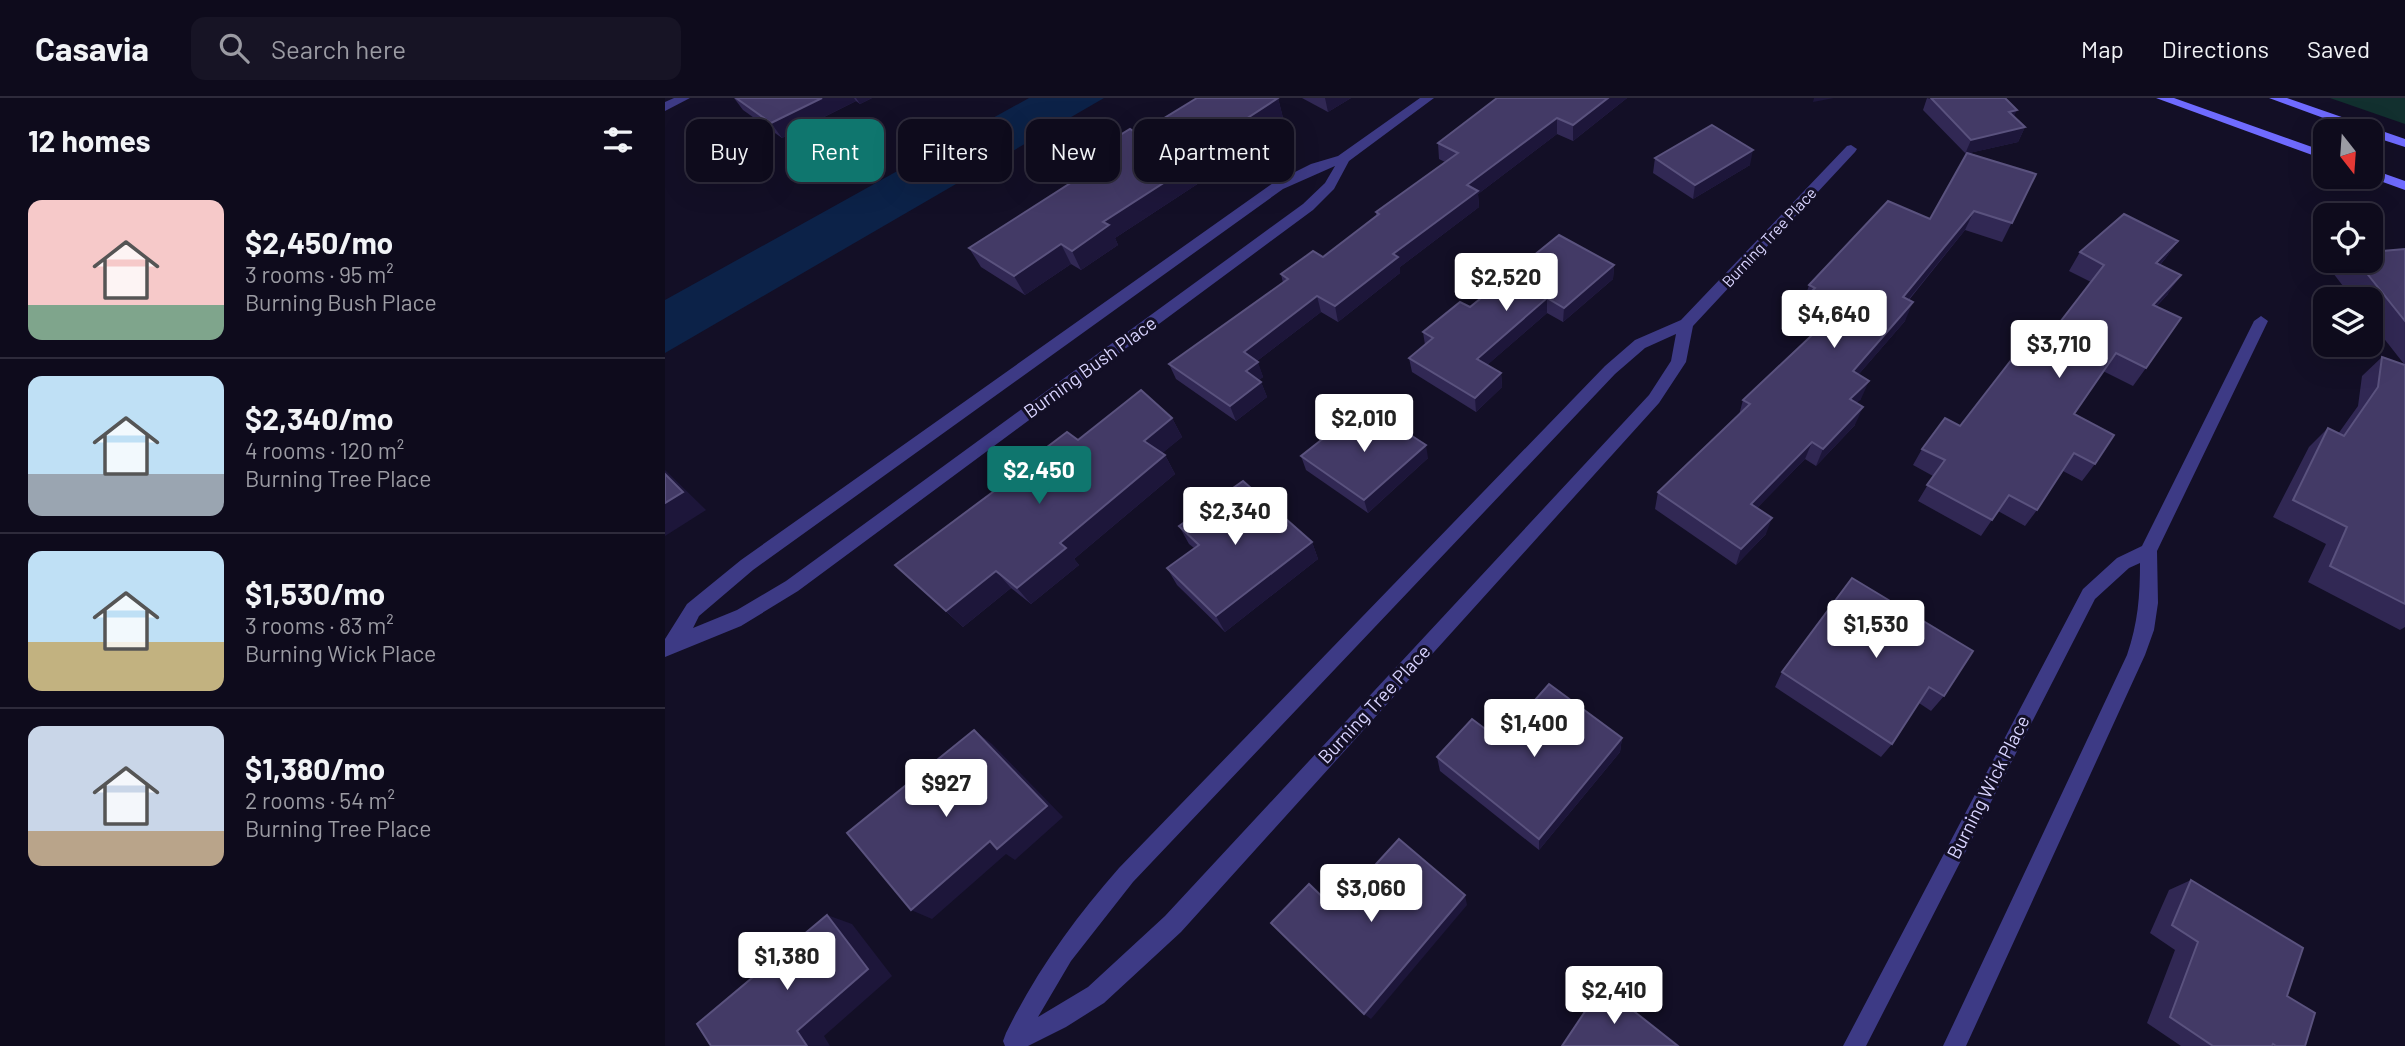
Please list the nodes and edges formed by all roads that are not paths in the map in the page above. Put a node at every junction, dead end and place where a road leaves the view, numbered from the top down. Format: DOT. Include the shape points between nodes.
graph roads {
  1 [pos="684,98"];
  2 [pos="1428,98"];
  3 [pos="2162,98"];
  4 [pos="2275,98"];
  5 [pos="665,107"];
  6 [pos="2405,143"];
  7 [pos="1851,149"];
  8 [pos="2313,151"];
  9 [pos="1343,159"];
  10 [pos="2383,178"];
  11 [pos="2405,186"];
  12 [pos="2261,321"];
  13 [pos="1686,324"];
  14 [pos="2148,551"];
  15 [pos="671,645"];
  16 [pos="1012,1044"];
  17 [pos="1854,1046"];
  18 [pos="1954,1046"];
  1 -- 5 [label="street"];
  2 -- 9 [label="street, Burning Bush Place"];
  3 -- 8 [label="main road"];
  4 -- 6 [label="main road"];
  7 -- 13 [label="street, Burning Tree Place"];
  9 -- 15 [label="street, Burning Bush Place" via="1278,186 747,565 699,603"];
  9 -- 15 [label="street, Burning Bush Place" via="1329,188 1308,207 792,586 725,625"];
  10 -- 11 [label="main road"];
  12 -- 14 [label="street"];
  13 -- 16 [label="street, Burning Tree Place" via="1640,344 1610,369 1126,875 1063,951"];
  13 -- 16 [label="street, Burning Tree Place" via="1678,362 1654,399 1173,924 1095,995"];
  14 -- 17 [label="street, Burning Wick Place" via="2123,564 2088,594"];
  14 -- 18 [label="street" via="2149,603 2136,655"];
}
